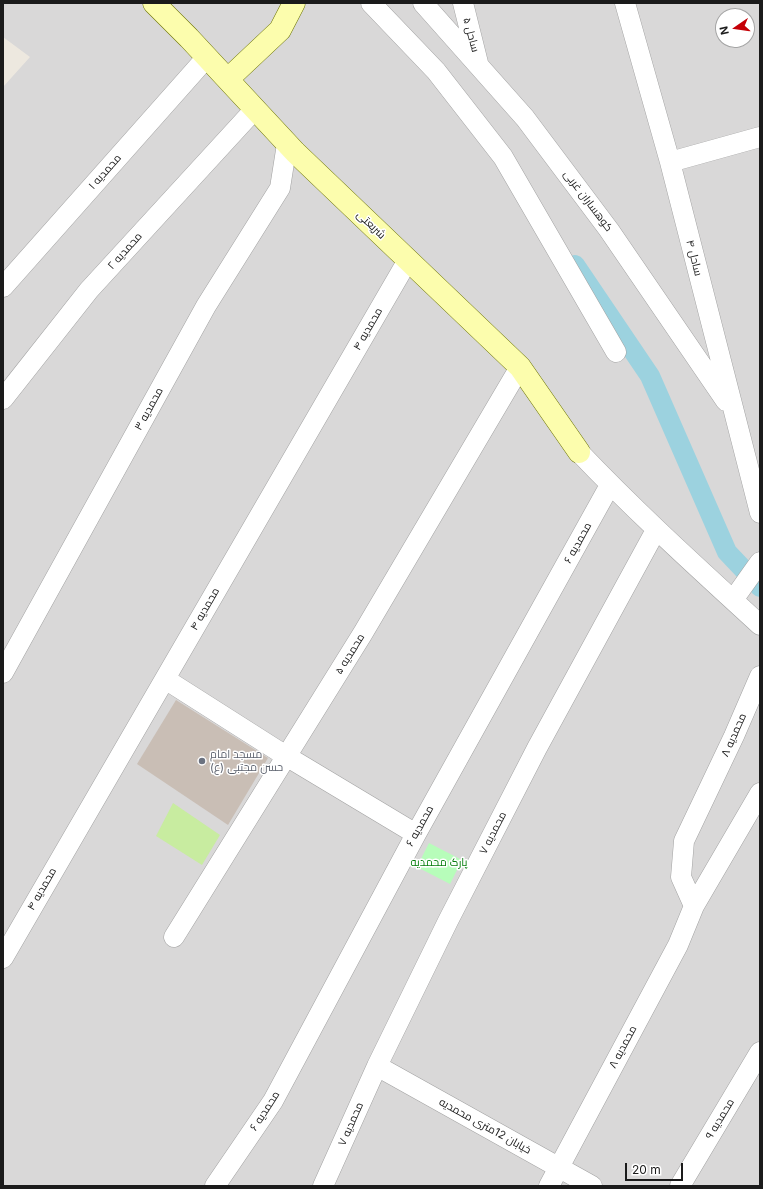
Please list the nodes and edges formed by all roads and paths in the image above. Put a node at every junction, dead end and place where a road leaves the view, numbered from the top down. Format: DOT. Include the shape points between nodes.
graph roads {
  1 [pos="154,3"];
  2 [pos="294,3"];
  3 [pos="370,3"];
  4 [pos="423,3"];
  5 [pos="463,3"];
  6 [pos="625,3"];
  7 [pos="207,57"];
  8 [pos="479,66"];
  9 [pos="228,79"];
  10 [pos="255,109"];
  11 [pos="760,137"];
  12 [pos="287,144"];
  13 [pos="670,162"];
  14 [pos="408,260"];
  15 [pos="3,287"];
  16 [pos="616,352"];
  17 [pos="520,367"];
  18 [pos="3,399"];
  19 [pos="734,412"];
  20 [pos="579,452"];
  21 [pos="610,485"];
  22 [pos="760,513"];
  23 [pos="656,530"];
  24 [pos="760,562"];
  25 [pos="734,598"];
  26 [pos="760,625"];
  27 [pos="3,674"];
  28 [pos="760,676"];
  29 [pos="165,679"];
  30 [pos="286,756"];
  31 [pos="760,793"];
  32 [pos="416,834"];
  33 [pos="694,906"];
  34 [pos="174,937"];
  35 [pos="3,958"];
  36 [pos="760,1052"];
  37 [pos="377,1066"];
  38 [pos="559,1167"];
  39 [pos="215,1186"];
  40 [pos="323,1186"];
  41 [pos="549,1186"];
  42 [pos="592,1186"];
  43 [pos="680,1186"];
  1 -- 7 [label="street, شریعتی"];
  2 -- 9 [label="street" via="280,30"];
  3 -- 16 [label="street" via="436,71 503,157"];
  4 -- 8 [label="street, کوهساران غربی"];
  5 -- 8 [label="street, ساحل ۵"];
  6 -- 13 [label="street, ساحل ۴"];
  7 -- 9 [label="street, شریعتی"];
  7 -- 15 [label="street, محمدیه ۱"];
  8 -- 19 [label="street, کوهساران غربی" via="525,118 609,230"];
  9 -- 10 [label="street, شریعتی"];
  10 -- 12 [label="street, شریعتی"];
  10 -- 18 [label="street, محمدیه ۲" via="88,290"];
  11 -- 13 [label="street"];
  12 -- 14 [label="street, شریعتی"];
  12 -- 27 [label="street, محمدیه ۳" via="280,188 206,306"];
  13 -- 19 [label="street, ساحل ۴"];
  14 -- 17 [label="street, شریعتی"];
  14 -- 29 [label="street, محمدیه ۴"];
  17 -- 20 [label="street, شریعتی"];
  17 -- 30 [label="street, محمدیه ۵" via="363,633"];
  19 -- 22 [label="street, ساحل ۴"];
  20 -- 21 [label="street"];
  21 -- 23 [label="street"];
  21 -- 32 [label="street, محمدیه ۶"];
  23 -- 25 [label="street"];
  23 -- 37 [label="street, محمدیه ۷" via="537,748"];
  24 -- 25 [label="street"];
  25 -- 26 [label="street"];
  28 -- 33 [label="street, محمدیه ۸" via="684,841 681,877"];
  29 -- 30 [label="street"];
  29 -- 35 [label="street, محمدیه ۴"];
  30 -- 32 [label="street"];
  30 -- 34 [label="street, محمدیه ۵"];
  31 -- 33 [label="street, محمدیه ۸"];
  32 -- 39 [label="street, محمدیه ۶" via="273,1101"];
  33 -- 38 [label="street, محمدیه ۸" via="674,952"];
  36 -- 43 [label="street, محمدیه ۹"];
  37 -- 38 [label="street, خیابان 12متری محمدیه"];
  37 -- 40 [label="street, محمدیه ۷"];
  38 -- 41 [label="street, محمدیه ۸"];
  38 -- 42 [label="street, خیابان 12متری محمدیه"];
}
